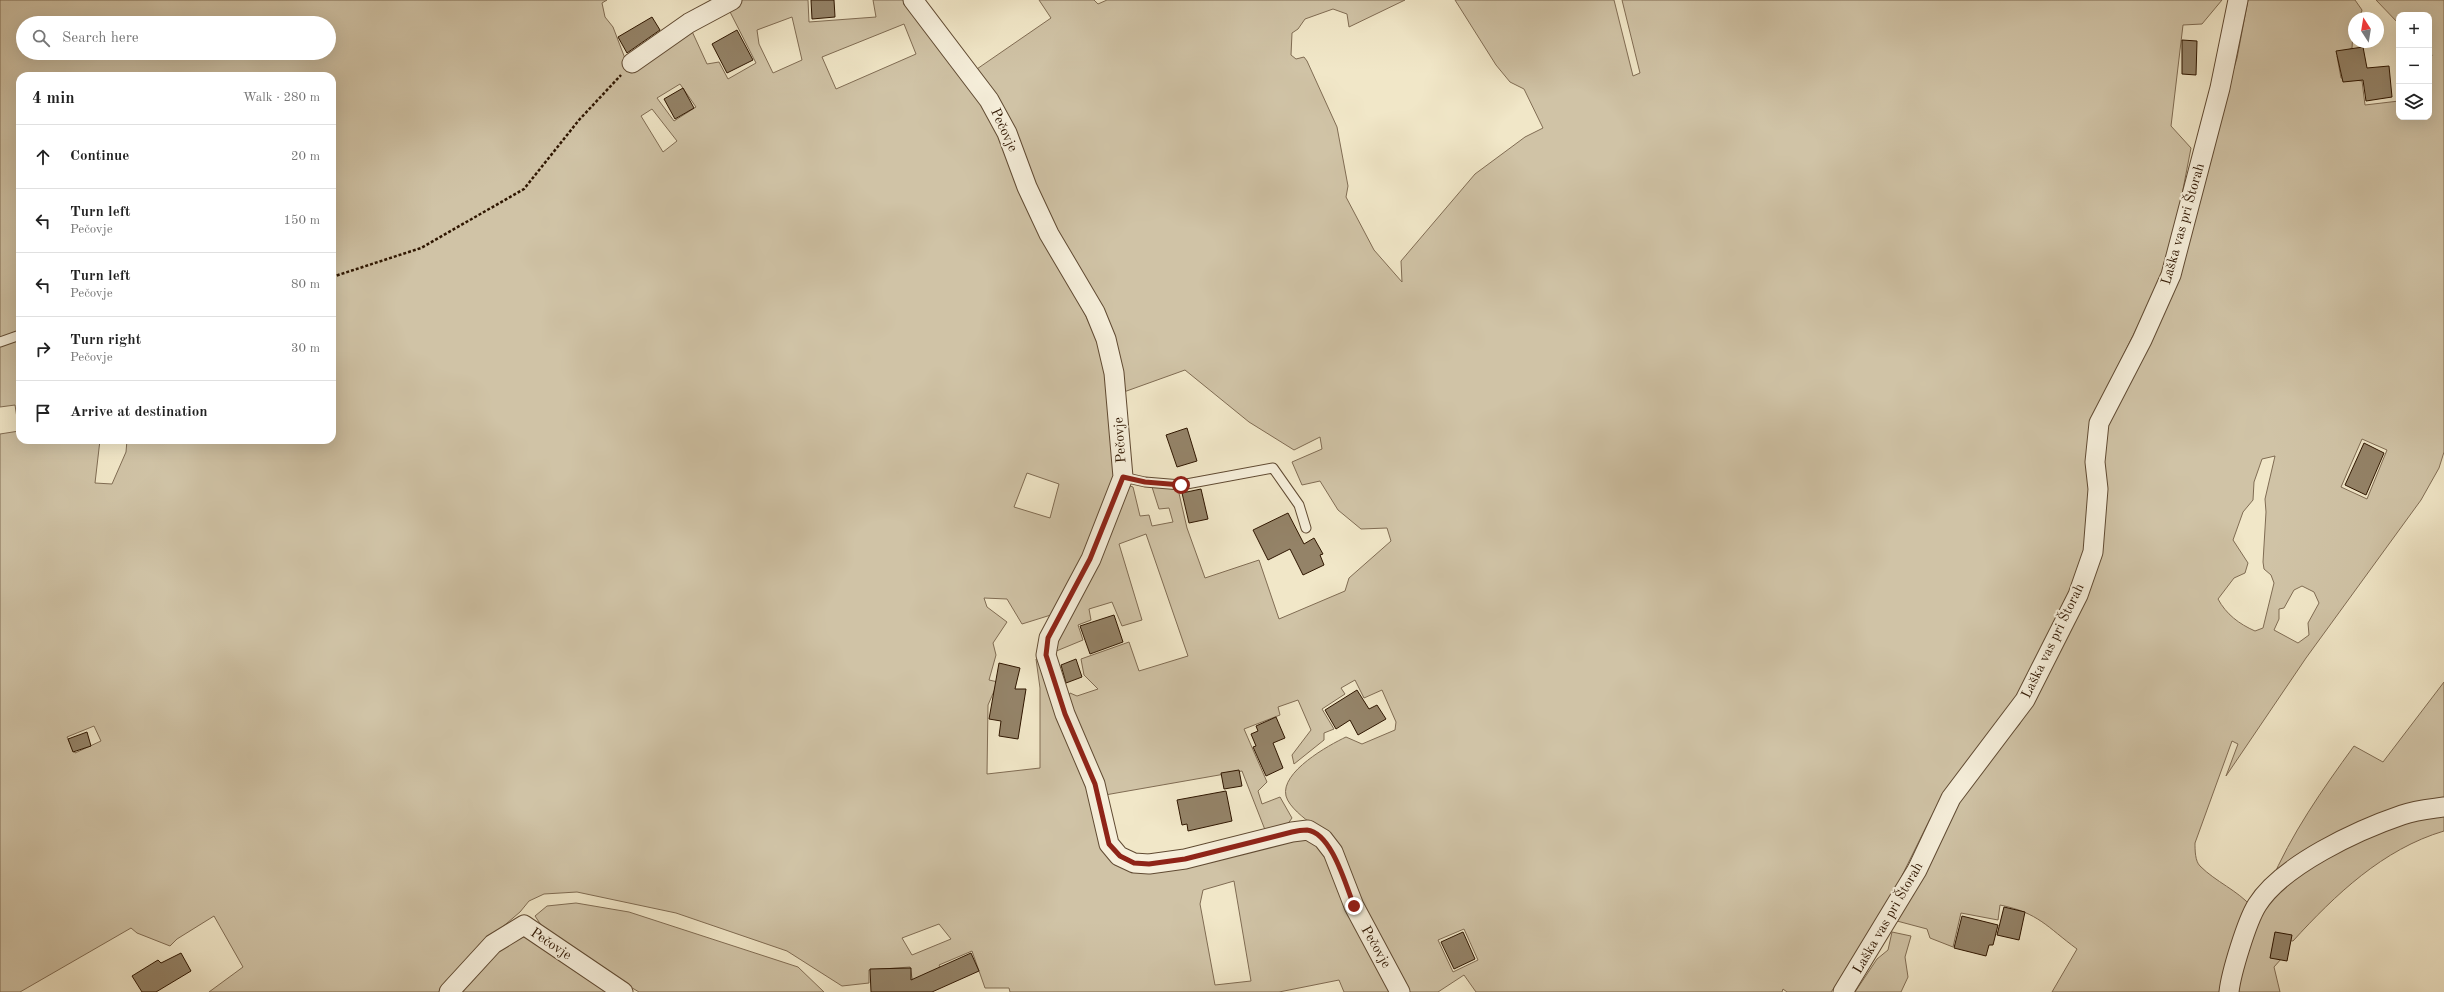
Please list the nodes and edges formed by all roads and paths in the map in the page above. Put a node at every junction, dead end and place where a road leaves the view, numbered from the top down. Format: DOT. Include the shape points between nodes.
graph roads {
  1 [pos="732,0"];
  2 [pos="913,0"];
  3 [pos="2238,0"];
  4 [pos="632,63"];
  5 [pos="336,276"];
  6 [pos="16,336"];
  7 [pos="0,342"];
  8 [pos="1123,477"];
  9 [pos="1306,528"];
  10 [pos="2444,807"];
  11 [pos="449,992"];
  12 [pos="623,992"];
  13 [pos="1400,992"];
  14 [pos="1843,992"];
  15 [pos="2229,992"];
  1 -- 4 [label="street" via="689,23"];
  2 -- 8 [label="street, Pečovje" via="989,100 1008,133 1027,187 1049,234 1095,312 1106,339 1114,374"];
  3 -- 14 [label="street, Laška vas pri Štorah" via="2220,88 2171,275 2142,340 2099,423 2095,462 2098,489 2093,552 2078,595 2024,700 1951,798 1917,870"];
  4 -- 5 [label="path" via="579,120 524,189 422,248"];
  6 -- 7 [label="lane"];
  8 -- 9 [label="lane" via="1181,485 1273,468 1299,505"];
  8 -- 13 [label="street, Pečovje" via="1090,559 1048,638 1046,655 1065,714 1095,784 1109,844 1120,856 1134,863 1149,864 1185,859 1308,830 1323,839 1333,852 1354,906"];
  10 -- 15 [label="street" via="2402,815 2324,849 2300,864 2272,887 2257,905 2245,935"];
  11 -- 12 [label="street, Pečovje" via="493,944 524,925"];
}
